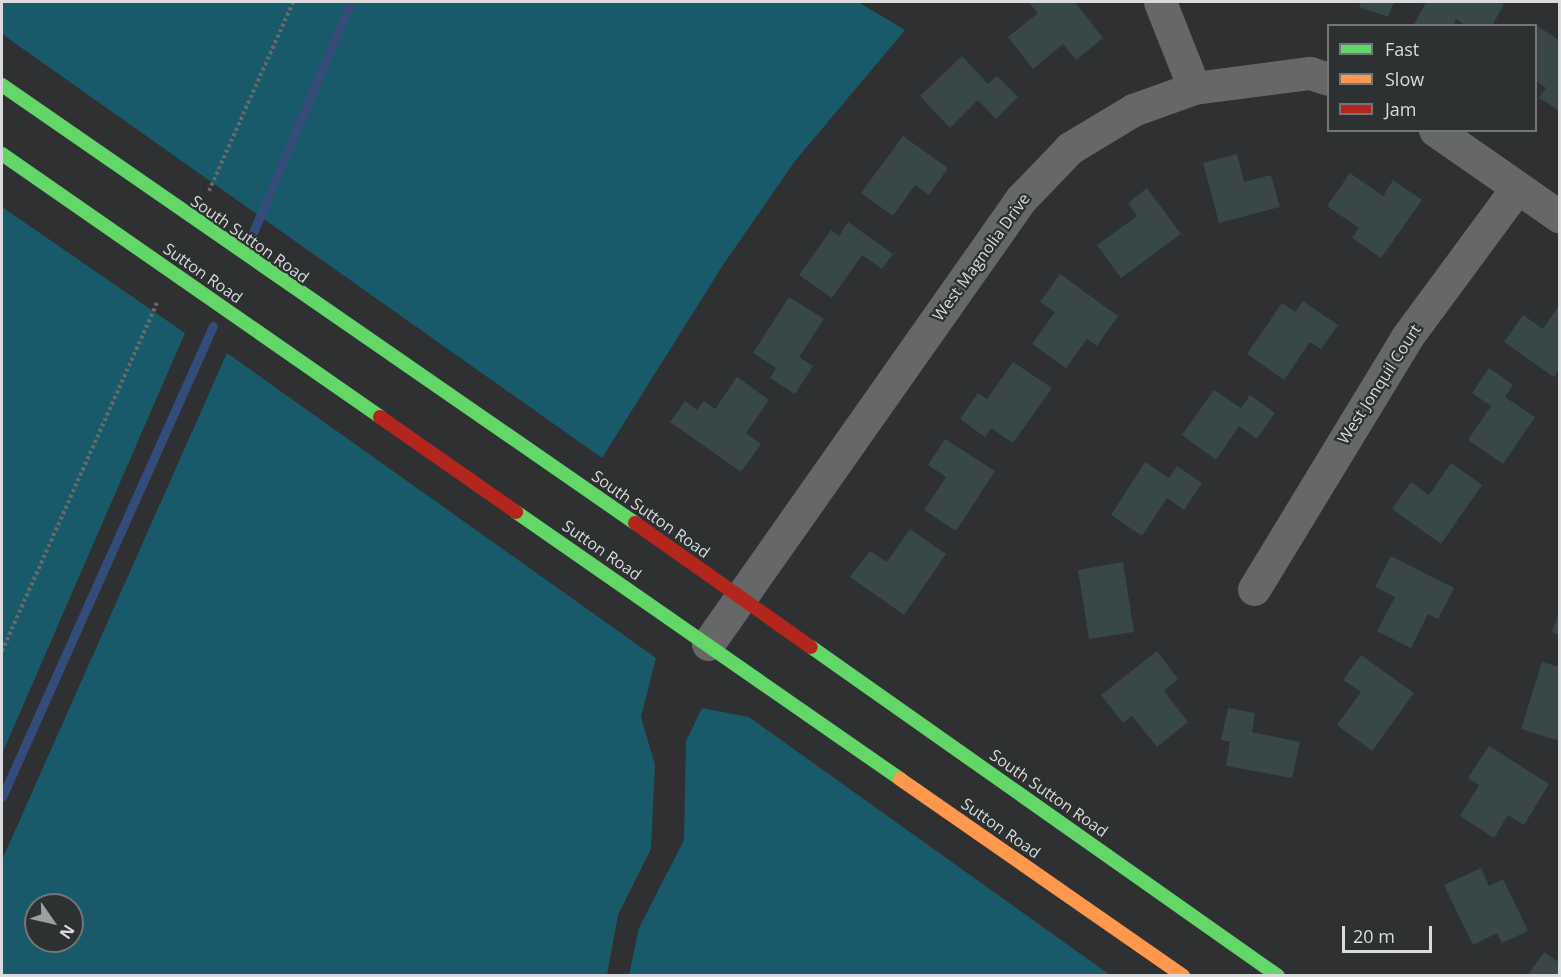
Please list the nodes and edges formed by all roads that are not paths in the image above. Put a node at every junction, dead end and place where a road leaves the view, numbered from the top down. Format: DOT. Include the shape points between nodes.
graph roads {
  1 [pos="1160,2"];
  2 [pos="1327,78"];
  3 [pos="2,85"];
  4 [pos="1194,88"];
  5 [pos="1439,132"];
  6 [pos="2,154"];
  7 [pos="1517,188"];
  8 [pos="1560,217"];
  9 [pos="1254,589"];
  10 [pos="743,598"];
  11 [pos="708,644"];
  12 [pos="1183,975"];
  13 [pos="1278,975"];
  1 -- 4 [label="street"];
  2 -- 4 [label="street, West Magnolia Drive" via="1310,73"];
  3 -- 10 [label="main road, South Sutton Road"];
  4 -- 10 [label="street, West Magnolia Drive" via="1133,110 1070,148 1021,199"];
  5 -- 7 [label="street"];
  6 -- 11 [label="main road, Sutton Road"];
  7 -- 8 [label="street"];
  7 -- 9 [label="street, West Jonquil Court" via="1407,337"];
  10 -- 11 [label="street, West Magnolia Drive"];
  10 -- 13 [label="main road, South Sutton Road"];
  11 -- 12 [label="main road, Sutton Road"];
}
